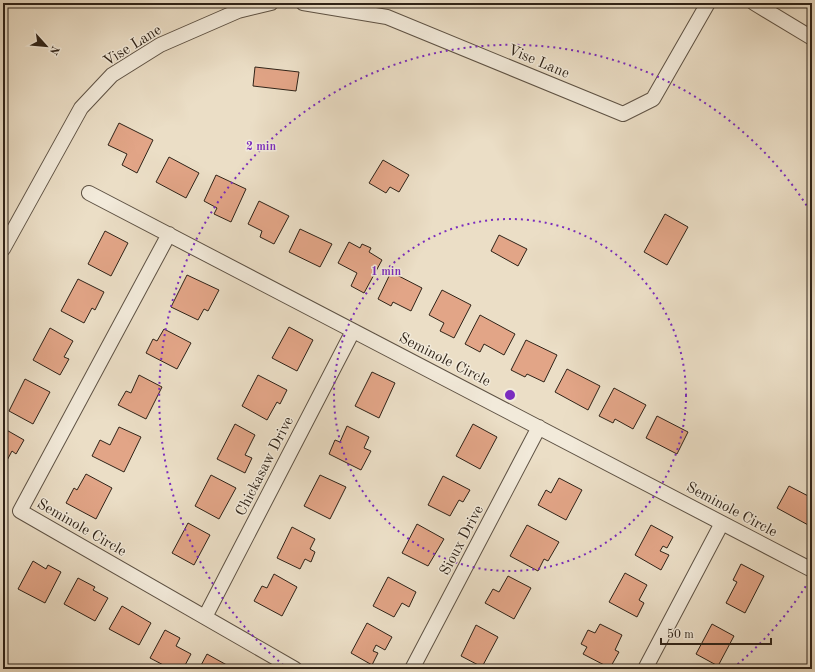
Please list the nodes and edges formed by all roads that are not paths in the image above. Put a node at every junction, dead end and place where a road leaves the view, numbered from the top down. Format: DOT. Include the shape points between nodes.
graph roads {
  1 [pos="270,3"];
  2 [pos="303,3"];
  3 [pos="708,3"];
  4 [pos="754,3"];
  5 [pos="812,38"];
  6 [pos="89,192"];
  7 [pos="168,234"];
  8 [pos="3,249"];
  9 [pos="353,330"];
  10 [pos="539,428"];
  11 [pos="722,523"];
  12 [pos="812,570"];
  13 [pos="204,617"];
  14 [pos="295,669"];
  15 [pos="412,669"];
  16 [pos="645,669"];
  1 -- 8 [label="street, Vise Lane" via="238,11 160,45 112,75 81,108"];
  2 -- 3 [label="street, Vise Lane" via="387,17 623,114 653,99"];
  4 -- 5 [label="street"];
  6 -- 7 [label="street, Seminole Circle"];
  7 -- 9 [label="street, Seminole Circle"];
  7 -- 13 [label="street, Seminole Circle" via="20,511"];
  9 -- 10 [label="street, Seminole Circle"];
  9 -- 13 [label="street, Chickasaw Drive"];
  10 -- 11 [label="street, Seminole Circle"];
  10 -- 15 [label="street, Sioux Drive"];
  11 -- 12 [label="street, Seminole Circle"];
  11 -- 16 [label="street"];
  13 -- 14 [label="street, Seminole Circle"];
}
